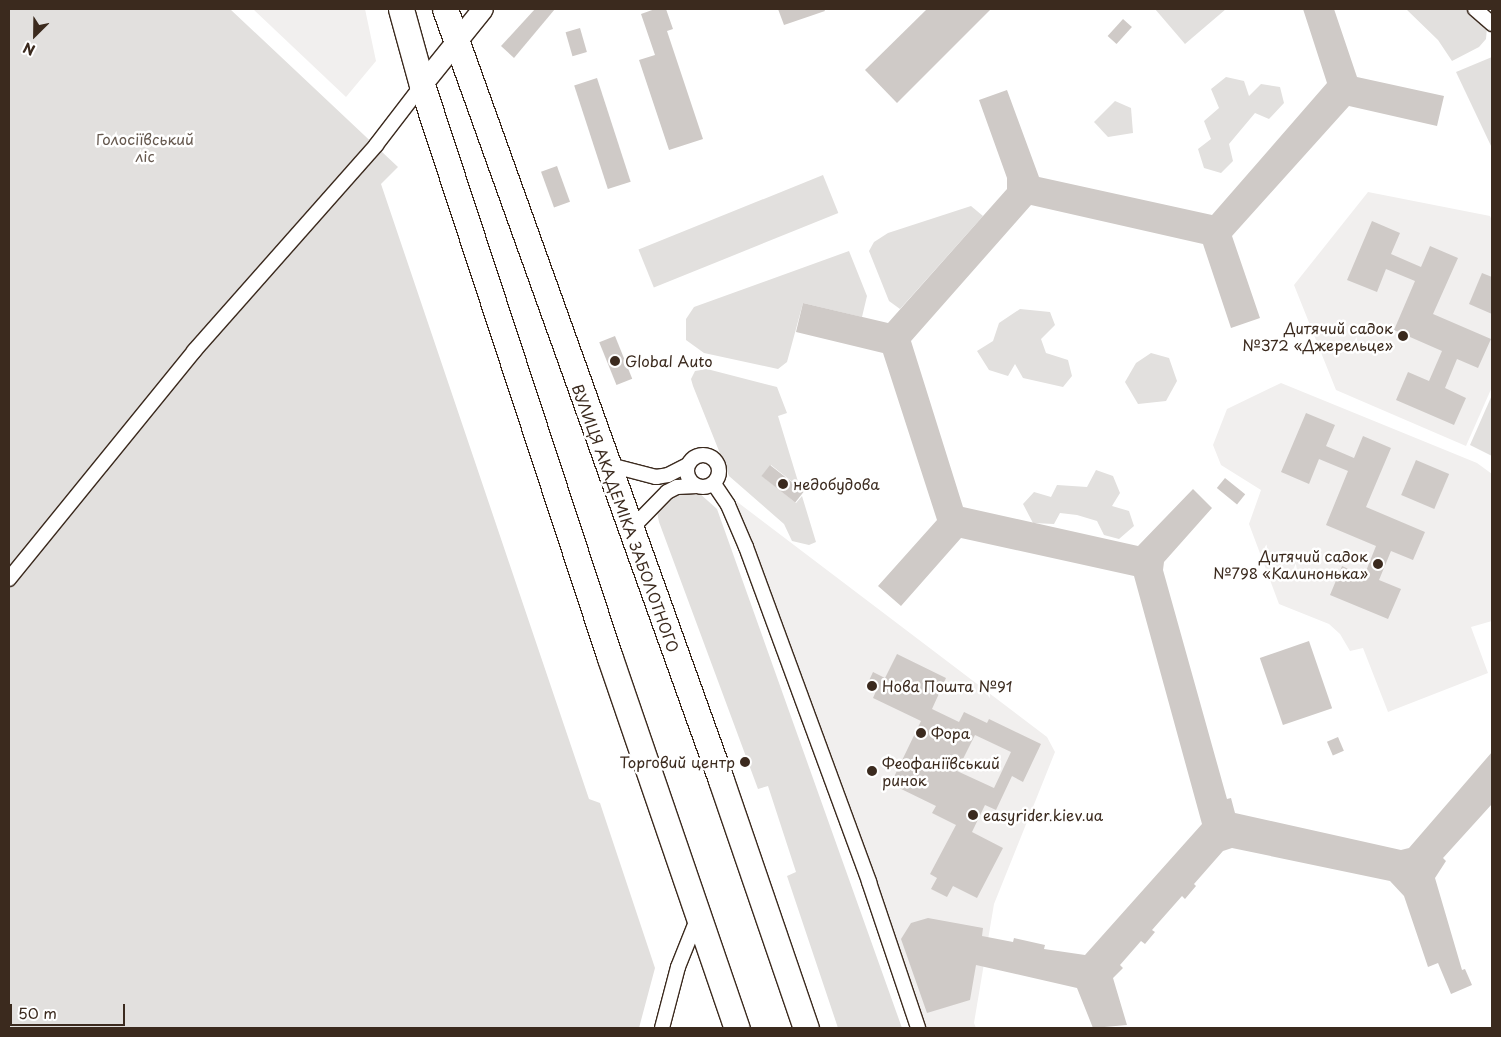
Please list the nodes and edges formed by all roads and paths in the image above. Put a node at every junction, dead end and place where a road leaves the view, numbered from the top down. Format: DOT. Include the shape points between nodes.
graph roads {
  1 [pos="401,9"];
  2 [pos="445,9"];
  3 [pos="483,9"];
  4 [pos="1475,9"];
  5 [pos="1492,24"];
  6 [pos="456,42"];
  7 [pos="422,85"];
  8 [pos="606,464"];
  9 [pos="688,465"];
  10 [pos="714,484"];
  11 [pos="697,486"];
  12 [pos="629,531"];
  13 [pos="9,579"];
  14 [pos="699,914"];
  15 [pos="662,1028"];
  16 [pos="737,1028"];
  17 [pos="806,1028"];
  18 [pos="918,1028"];
  1 -- 7 [label="highway"];
  2 -- 6 [label="highway, ВУЛИЦЯ АКАДЕМІКА ЗАБОЛОТНОГО"];
  3 -- 6 [label="street"];
  4 -- 5 [label="street"];
  6 -- 7 [label="street"];
  6 -- 8 [label="highway, ВУЛИЦЯ АКАДЕМІКА ЗАБОЛОТНОГО"];
  7 -- 13 [label="street" via="376,145 194,351"];
  7 -- 14 [label="highway" via="610,658"];
  8 -- 9 [label="street" via="656,477 668,476"];
  8 -- 12 [label="highway, ВУЛИЦЯ АКАДЕМІКА ЗАБОЛОТНОГО"];
  9 -- 10 [label="street" via="701,455 712,457 720,470"];
  9 -- 11 [label="street" via="688,476"];
  10 -- 11 [label="street"];
  10 -- 18 [label="street" via="728,504 746,547"];
  11 -- 12 [label="street" via="677,487 667,492"];
  12 -- 17 [label="highway, ВУЛИЦЯ АКАДЕМІКА ЗАБОЛОТНОГО" via="721,780"];
  14 -- 15 [label="street" via="678,967"];
  14 -- 16 [label="highway"];
}
